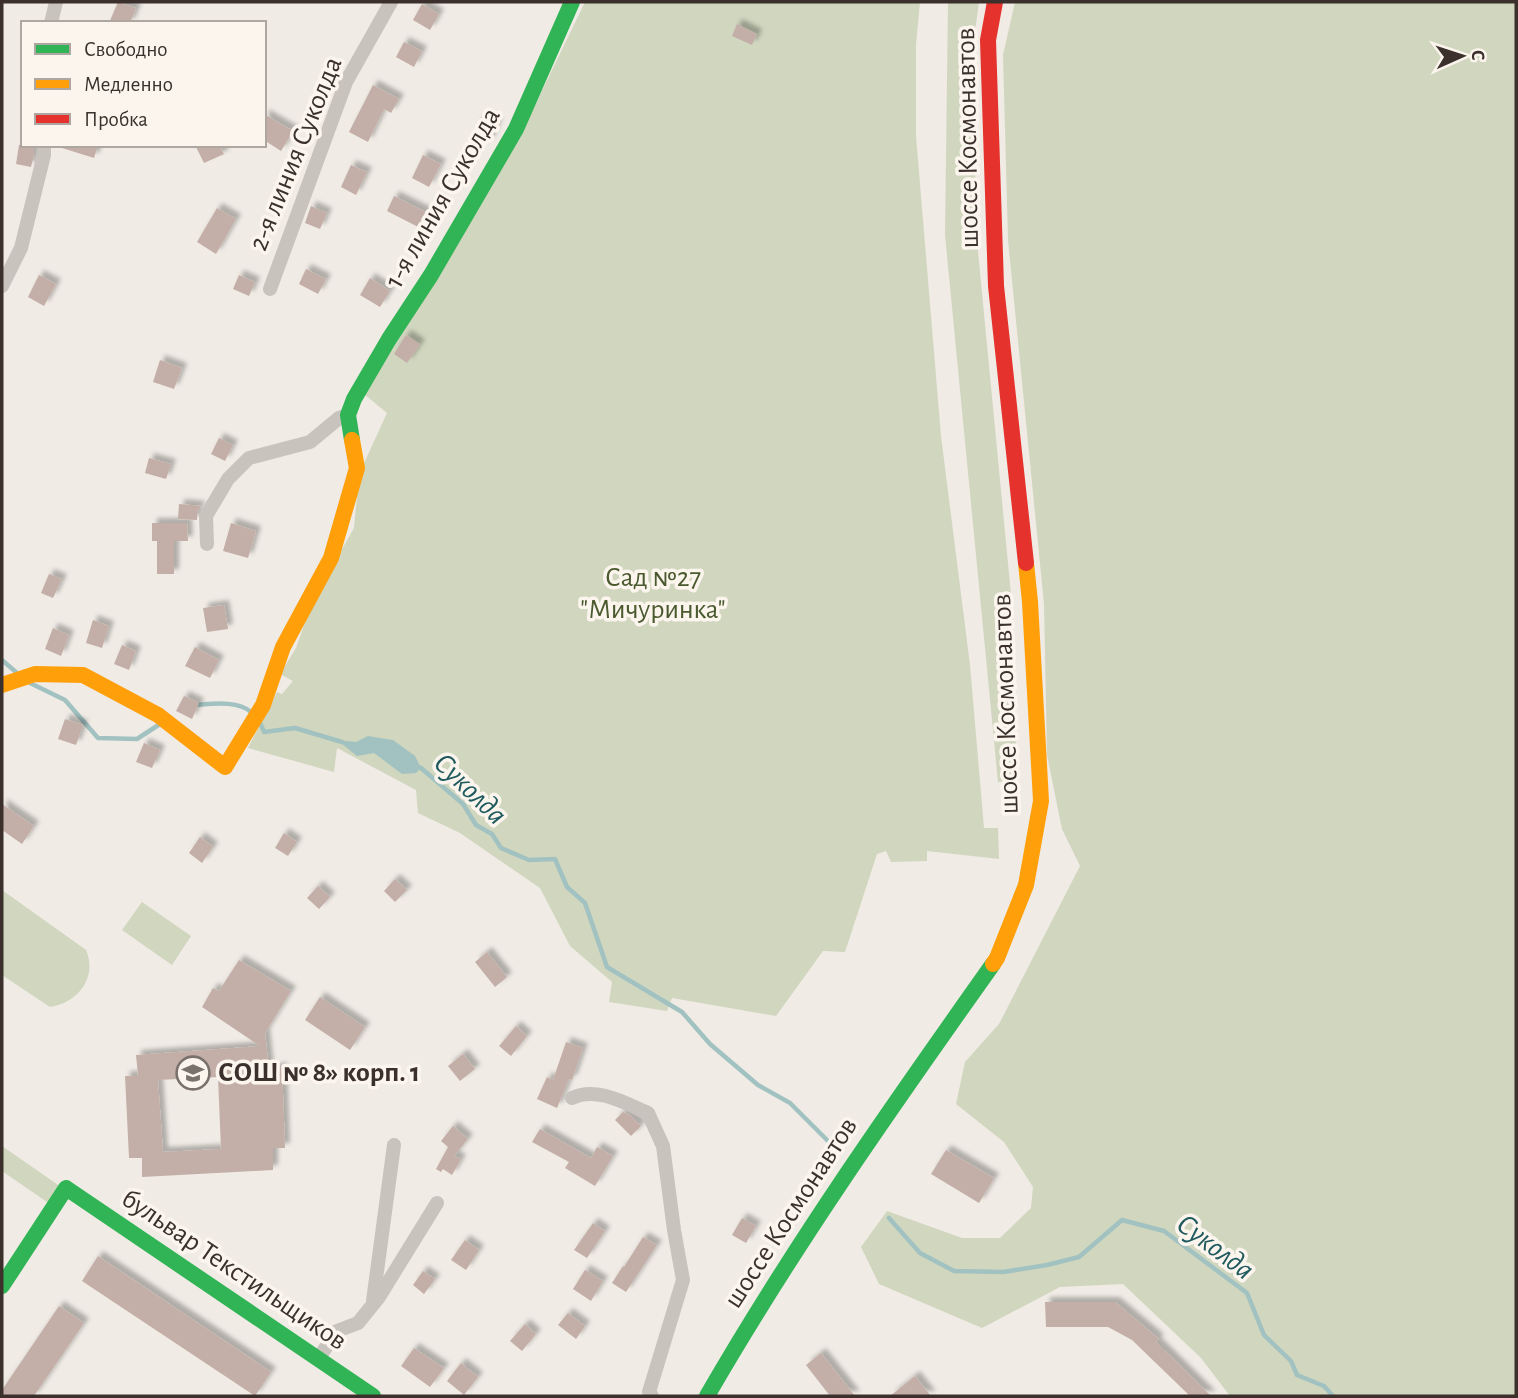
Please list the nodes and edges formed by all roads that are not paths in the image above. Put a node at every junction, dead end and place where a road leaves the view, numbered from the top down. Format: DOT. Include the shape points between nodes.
graph roads {
  1 [pos="56,2"];
  2 [pos="391,2"];
  3 [pos="572,2"];
  4 [pos="995,2"];
  5 [pos="51,21"];
  6 [pos="44,147"];
  7 [pos="2,286"];
  8 [pos="270,289"];
  9 [pos="348,415"];
  10 [pos="206,544"];
  11 [pos="2,685"];
  12 [pos="572,1098"];
  13 [pos="394,1145"];
  14 [pos="437,1203"];
  15 [pos="2,1286"];
  16 [pos="372,1306"];
  17 [pos="318,1359"];
  18 [pos="373,1396"];
  19 [pos="652,1396"];
  20 [pos="707,1396"];
  1 -- 5 [label="street"];
  2 -- 8 [label="street, 2-я линия Суколда" via="346,82"];
  3 -- 9 [label="street, 1-я линия Суколда" via="516,129"];
  4 -- 20 [label="street, шоссе Космонавтов" via="988,40 996,286 1030,602 1041,801 1026,885 997,958 888,1113 755,1314"];
  6 -- 7 [label="street" via="21,248"];
  9 -- 10 [label="street" via="310,442 249,458 228,479 206,516"];
  9 -- 11 [label="street" via="357,468 331,558 283,647 263,705 225,767 158,715 83,675 35,674"];
  12 -- 19 [label="street" via="581,1094 611,1096 648,1113 663,1146 683,1280 649,1392"];
  13 -- 16 [label="street"];
  14 -- 16 [label="street"];
  15 -- 17 [label="street, бульвар Текстильщиков" via="66,1188"];
  16 -- 17 [label="street" via="358,1323 337,1331"];
  17 -- 18 [label="street, бульвар Текстильщиков"];
}
